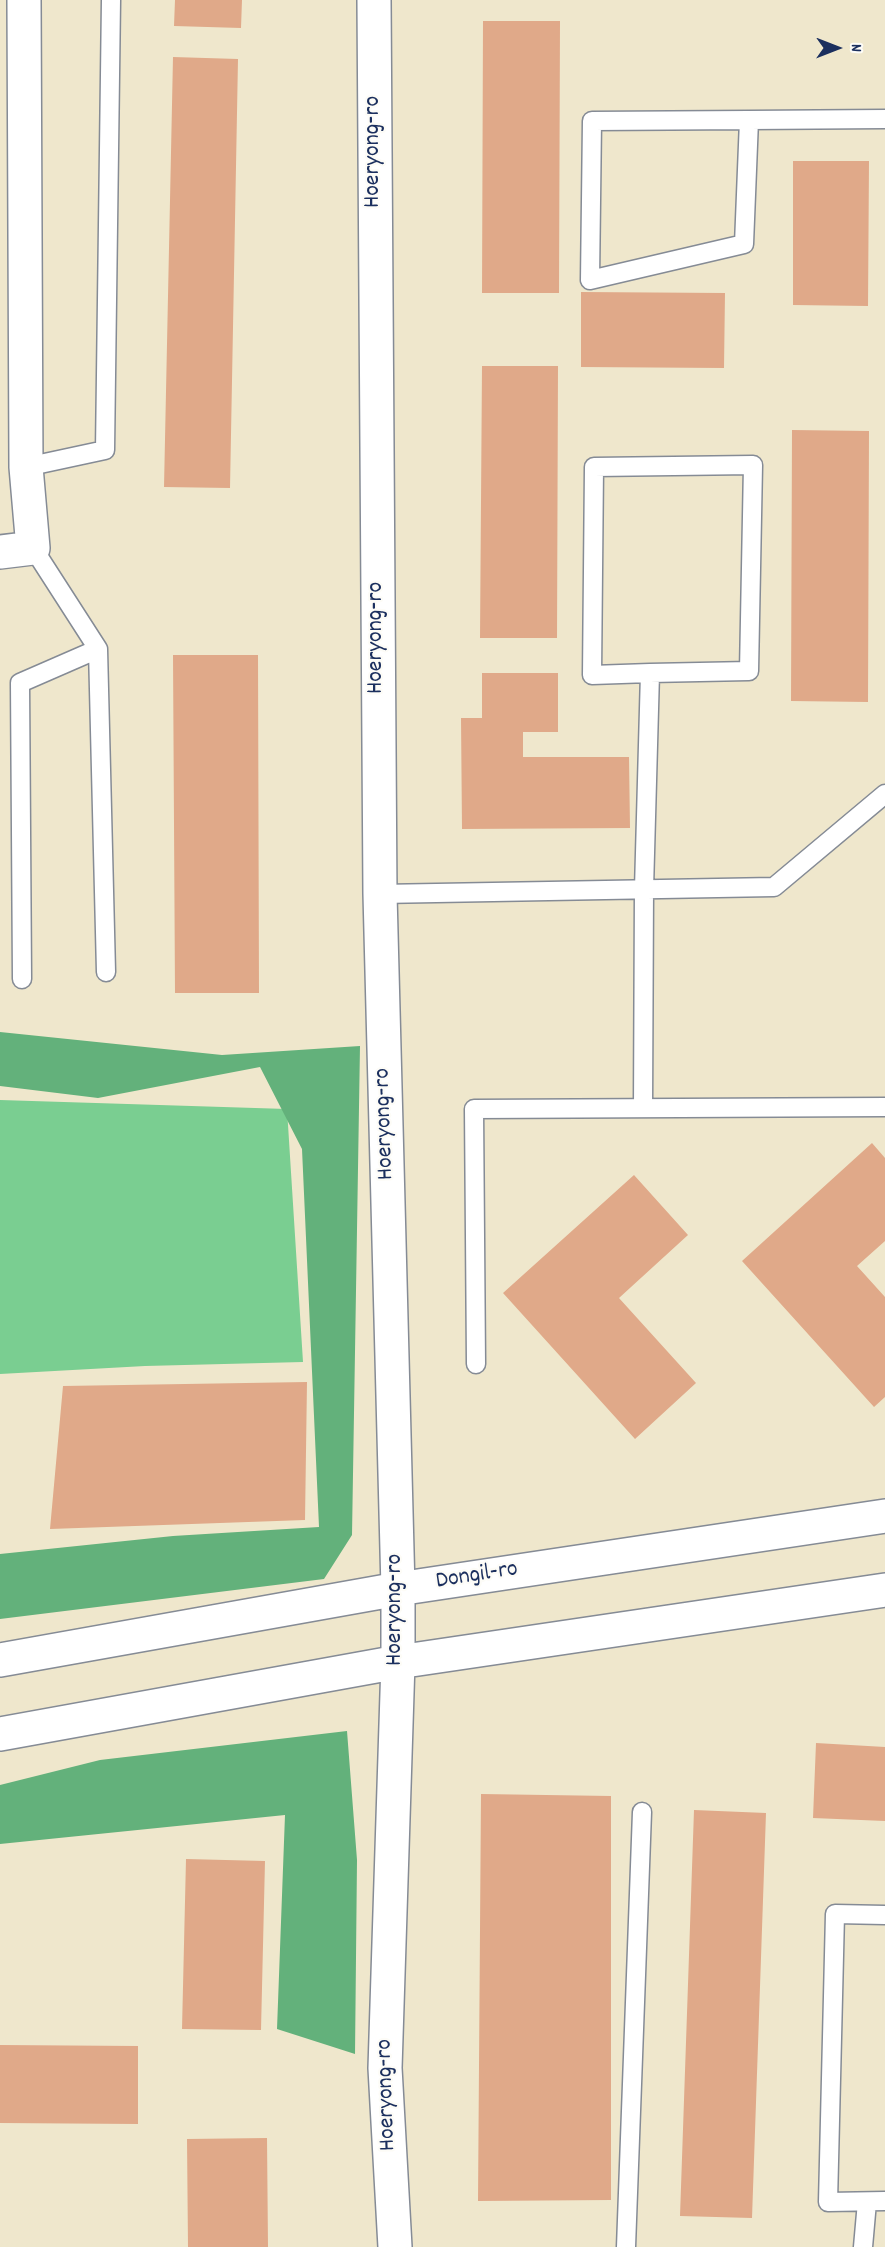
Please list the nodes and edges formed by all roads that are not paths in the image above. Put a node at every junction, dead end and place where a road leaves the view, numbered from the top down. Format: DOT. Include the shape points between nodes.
graph roads {
  1 [pos="24,0"];
  2 [pos="111,0"];
  3 [pos="374,0"];
  4 [pos="885,119"];
  5 [pos="749,120"];
  6 [pos="26,467"];
  7 [pos="33,548"];
  8 [pos="0,552"];
  9 [pos="99,649"];
  10 [pos="650,673"];
  11 [pos="885,794"];
  12 [pos="644,889"];
  13 [pos="380,894"];
  14 [pos="106,972"];
  15 [pos="22,980"];
  16 [pos="885,1107"];
  17 [pos="643,1108"];
  18 [pos="476,1364"];
  19 [pos="885,1516"];
  20 [pos="398,1589"];
  21 [pos="885,1590"];
  22 [pos="0,1660"];
  23 [pos="398,1662"];
  24 [pos="0,1734"];
  25 [pos="642,1812"];
  26 [pos="885,1915"];
  27 [pos="876,2202"];
  28 [pos="395,2247"];
  29 [pos="626,2247"];
  30 [pos="864,2247"];
  1 -- 6 [label="street"];
  2 -- 6 [label="lane" via="105,450"];
  3 -- 13 [label="street, Hoeryong-ro"];
  4 -- 5 [label="lane"];
  5 -- 5 [label="lane" via="592,121 590,280 744,244"];
  6 -- 7 [label="street"];
  7 -- 8 [label="street"];
  7 -- 9 [label="lane"];
  9 -- 14 [label="lane"];
  9 -- 15 [label="lane" via="20,682"];
  10 -- 10 [label="lane" via="749,671 753,465 594,467 592,675"];
  10 -- 12 [label="lane"];
  11 -- 12 [label="lane" via="774,887"];
  12 -- 13 [label="lane"];
  12 -- 17 [label="lane"];
  13 -- 20 [label="street, Hoeryong-ro"];
  16 -- 17 [label="lane"];
  17 -- 18 [label="lane" via="474,1109"];
  19 -- 20 [label="street, Dongil-ro"];
  20 -- 22 [label="street, Dongil-ro"];
  20 -- 23 [label="street, Hoeryong-ro"];
  21 -- 23 [label="street"];
  23 -- 24 [label="street"];
  23 -- 28 [label="street, Hoeryong-ro" via="385,2068"];
  25 -- 29 [label="lane"];
  26 -- 27 [label="lane" via="835,1914 828,2202"];
  27 -- 30 [label="lane"];
}
